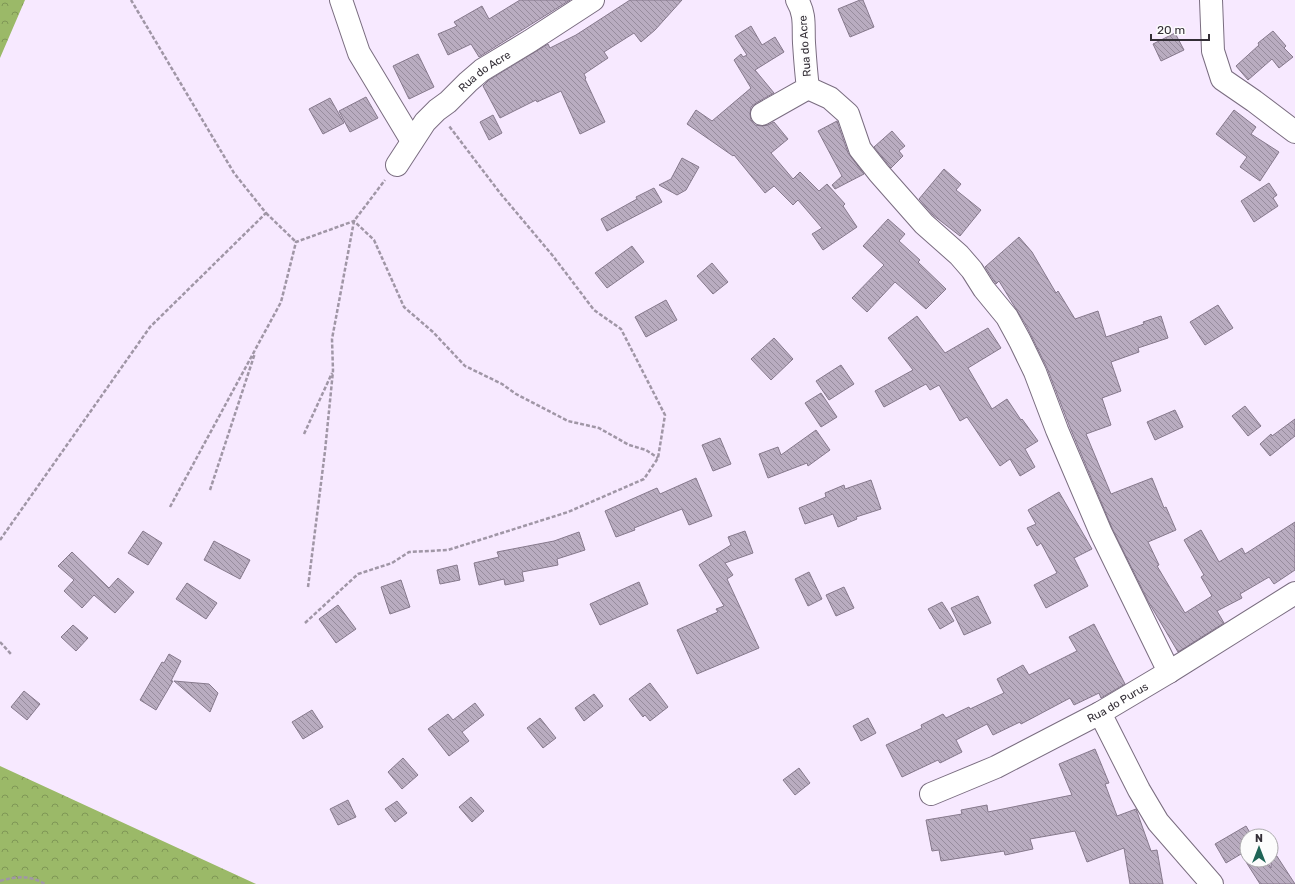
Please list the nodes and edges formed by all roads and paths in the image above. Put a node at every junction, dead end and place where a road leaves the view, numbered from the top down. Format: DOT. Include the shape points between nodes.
graph roads {
  1 [pos="131,0"];
  2 [pos="341,0"];
  3 [pos="593,0"];
  4 [pos="797,0"];
  5 [pos="1211,0"];
  6 [pos="808,88"];
  7 [pos="437,110"];
  8 [pos="762,114"];
  9 [pos="1295,132"];
  10 [pos="412,141"];
  11 [pos="397,165"];
  12 [pos="266,213"];
  13 [pos="354,221"];
  14 [pos="296,242"];
  15 [pos="257,346"];
  16 [pos="333,370"];
  17 [pos="304,434"];
  18 [pos="658,458"];
  19 [pos="210,490"];
  20 [pos="170,507"];
  21 [pos="0,540"];
  22 [pos="308,587"];
  23 [pos="1295,593"];
  24 [pos="305,623"];
  25 [pos="0,642"];
  26 [pos="11,654"];
  27 [pos="1169,672"];
  28 [pos="1100,712"];
  29 [pos="931,794"];
  30 [pos="0,881"];
  31 [pos="45,884"];
  32 [pos="1212,884"];
  1 -- 12 [label="path" via="234,173"];
  2 -- 10 [label="street" via="359,53"];
  3 -- 7 [label="street, Rua do Acre" via="482,70"];
  4 -- 6 [label="street, Rua do Acre" via="804,18"];
  5 -- 9 [label="street" via="1213,51 1222,79"];
  6 -- 8 [label="street, Rua do Acre"];
  6 -- 27 [label="street" via="830,98 848,114 860,149 924,224 959,255 1006,317 1035,372 1101,533"];
  7 -- 10 [label="street, Rua do Acre"];
  7 -- 18 [label="path" via="594,310 621,330 665,415"];
  10 -- 11 [label="street, Rua do Acre"];
  11 -- 13 [label="path"];
  12 -- 14 [label="path"];
  12 -- 21 [label="path" via="150,327"];
  13 -- 14 [label="path"];
  13 -- 16 [label="path" via="332,339"];
  13 -- 18 [label="path" via="374,240 404,307 433,332 465,366 568,421 599,428"];
  14 -- 15 [label="path" via="281,302"];
  15 -- 19 [label="path"];
  15 -- 20 [label="path"];
  16 -- 17 [label="path"];
  16 -- 22 [label="path"];
  18 -- 24 [label="path" via="644,479 568,512 448,550 409,552 392,563 358,574"];
  23 -- 27 [label="street, Rua do Purus"];
  25 -- 26 [label="path"];
  27 -- 28 [label="street, Rua do Purus"];
  28 -- 29 [label="street, Rua do Purus" via="996,767"];
  28 -- 32 [label="street" via="1158,822"];
  30 -- 31 [label="path" via="13,877 36,878"];
}
